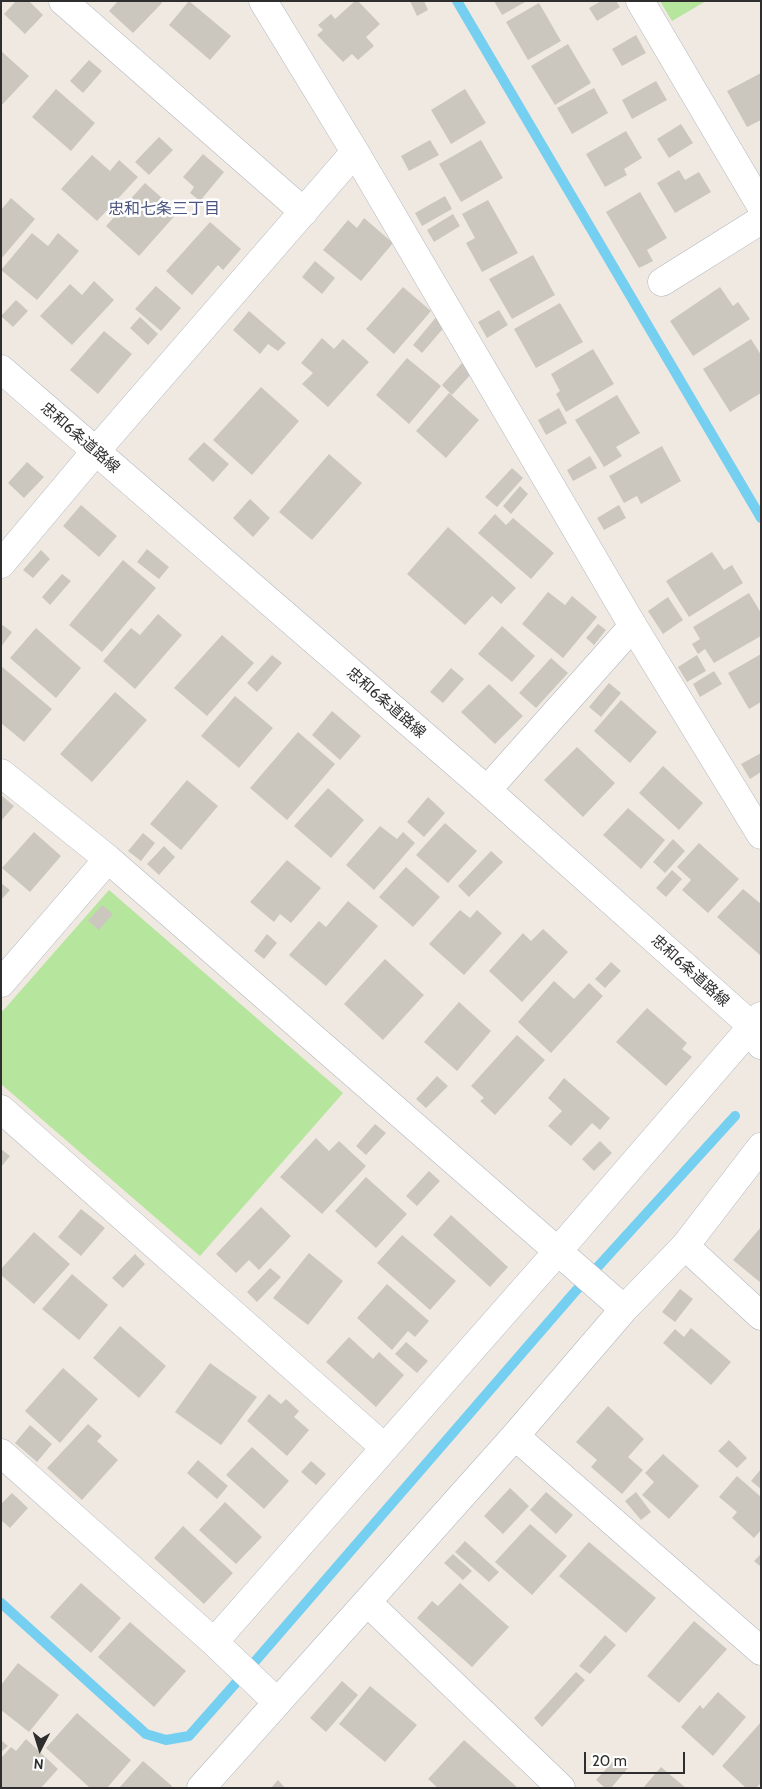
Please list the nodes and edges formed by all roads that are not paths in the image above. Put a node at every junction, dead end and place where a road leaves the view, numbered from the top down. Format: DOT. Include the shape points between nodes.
graph roads {
  1 [pos="62,1"];
  2 [pos="263,1"];
  3 [pos="640,1"];
  4 [pos="355,152"];
  5 [pos="761,206"];
  6 [pos="304,212"];
  7 [pos="761,220"];
  8 [pos="662,282"];
  9 [pos="1,370"];
  10 [pos="96,452"];
  11 [pos="1,564"];
  12 [pos="633,626"];
  13 [pos="1,773"];
  14 [pos="487,790"];
  15 [pos="761,835"];
  16 [pos="108,859"];
  17 [pos="1,983"];
  18 [pos="758,1029"];
  19 [pos="1,1109"];
  20 [pos="761,1147"];
  21 [pos="684,1246"];
  22 [pos="558,1251"];
  23 [pos="615,1301"];
  24 [pos="761,1316"];
  25 [pos="515,1436"];
  26 [pos="385,1448"];
  27 [pos="1,1453"];
  28 [pos="367,1602"];
  29 [pos="214,1642"];
  30 [pos="761,1651"];
  31 [pos="268,1693"];
  32 [pos="202,1788"];
  33 [pos="561,1788"];
  1 -- 6 [label="street"];
  2 -- 4 [label="street"];
  3 -- 5 [label="street"];
  4 -- 6 [label="street"];
  4 -- 12 [label="street"];
  6 -- 10 [label="street"];
  7 -- 8 [label="street"];
  9 -- 10 [label="street, 忠和6条道路線"];
  10 -- 11 [label="street"];
  10 -- 14 [label="street, 忠和6条道路線"];
  12 -- 14 [label="street"];
  12 -- 15 [label="street"];
  13 -- 16 [label="street"];
  14 -- 18 [label="street, 忠和6条道路線"];
  16 -- 17 [label="street"];
  16 -- 22 [label="street"];
  18 -- 22 [label="street"];
  19 -- 26 [label="street"];
  20 -- 21 [label="street"];
  21 -- 23 [label="street"];
  21 -- 24 [label="street"];
  22 -- 23 [label="street"];
  22 -- 26 [label="street"];
  23 -- 25 [label="street"];
  25 -- 28 [label="street"];
  25 -- 30 [label="street"];
  26 -- 29 [label="street"];
  27 -- 29 [label="street"];
  28 -- 31 [label="street"];
  28 -- 33 [label="street"];
  29 -- 31 [label="street"];
  31 -- 32 [label="street"];
}
